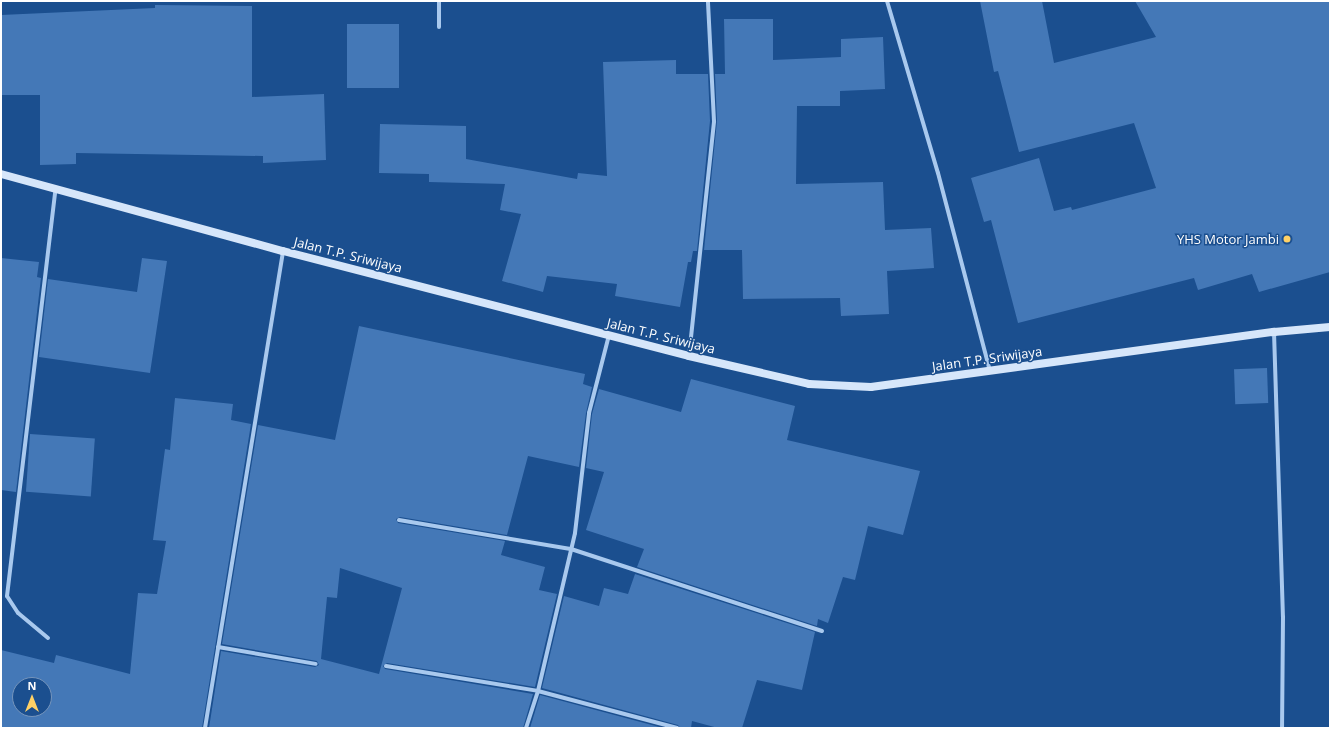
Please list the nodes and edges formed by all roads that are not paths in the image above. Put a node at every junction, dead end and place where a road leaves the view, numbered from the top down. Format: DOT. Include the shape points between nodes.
graph roads {
  1 [pos="439,1"];
  2 [pos="708,1"];
  3 [pos="887,1"];
  4 [pos="439,27"];
  5 [pos="1,174"];
  6 [pos="55,191"];
  7 [pos="282,251"];
  8 [pos="1330,327"];
  9 [pos="1274,332"];
  10 [pos="609,335"];
  11 [pos="689,356"];
  12 [pos="990,371"];
  13 [pos="399,520"];
  14 [pos="571,549"];
  15 [pos="822,631"];
  16 [pos="48,638"];
  17 [pos="218,647"];
  18 [pos="316,664"];
  19 [pos="386,666"];
  20 [pos="538,691"];
  21 [pos="205,728"];
  22 [pos="526,728"];
  23 [pos="677,728"];
  24 [pos="1282,728"];
  1 -- 4 [label="street"];
  2 -- 11 [label="street" via="714,121"];
  3 -- 12 [label="street" via="938,173"];
  5 -- 6 [label="main road, Jalan T.P. Sriwijaya"];
  6 -- 7 [label="main road, Jalan T.P. Sriwijaya"];
  6 -- 16 [label="street" via="7,596 18,613"];
  7 -- 10 [label="main road, Jalan T.P. Sriwijaya"];
  7 -- 17 [label="street"];
  8 -- 9 [label="main road, Jalan T.P. Sriwijaya"];
  9 -- 12 [label="main road, Jalan T.P. Sriwijaya"];
  9 -- 24 [label="street" via="1283,617"];
  10 -- 11 [label="main road, Jalan T.P. Sriwijaya"];
  10 -- 14 [label="street" via="589,413"];
  11 -- 12 [label="main road, Jalan T.P. Sriwijaya" via="809,384 871,387"];
  13 -- 14 [label="street"];
  14 -- 15 [label="street"];
  14 -- 20 [label="street"];
  17 -- 18 [label="street"];
  17 -- 21 [label="street"];
  19 -- 20 [label="street"];
  20 -- 22 [label="street"];
  20 -- 23 [label="street"];
}
